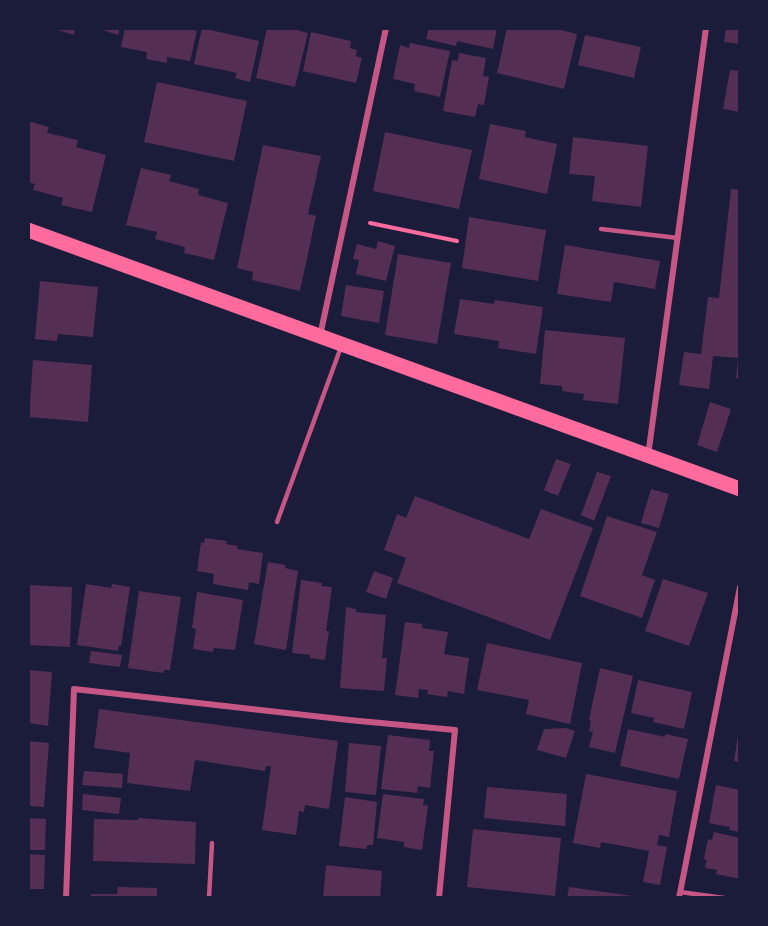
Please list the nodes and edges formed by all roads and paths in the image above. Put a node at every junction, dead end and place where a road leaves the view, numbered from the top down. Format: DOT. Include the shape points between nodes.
graph roads {
  1 [pos="386,28"];
  2 [pos="706,28"];
  3 [pos="345,218"];
  4 [pos="28,230"];
  5 [pos="601,230"];
  6 [pos="678,238"];
  7 [pos="457,241"];
  8 [pos="320,337"];
  9 [pos="342,345"];
  10 [pos="648,456"];
  11 [pos="740,489"];
  12 [pos="277,522"];
  13 [pos="740,587"];
  14 [pos="212,843"];
  15 [pos="680,895"];
  16 [pos="66,897"];
  17 [pos="209,897"];
  18 [pos="439,897"];
  19 [pos="724,897"];
  1 -- 3 [label="street"];
  2 -- 6 [label="street"];
  3 -- 7 [label="path"];
  3 -- 8 [label="street"];
  4 -- 8 [label="main road"];
  5 -- 6 [label="lane"];
  6 -- 10 [label="street"];
  8 -- 9 [label="main road"];
  9 -- 10 [label="main road"];
  9 -- 12 [label="lane"];
  10 -- 11 [label="main road"];
  13 -- 15 [label="street"];
  14 -- 17 [label="lane"];
  15 -- 19 [label="lane"];
  16 -- 18 [label="street" via="74,689 455,730"];
}
